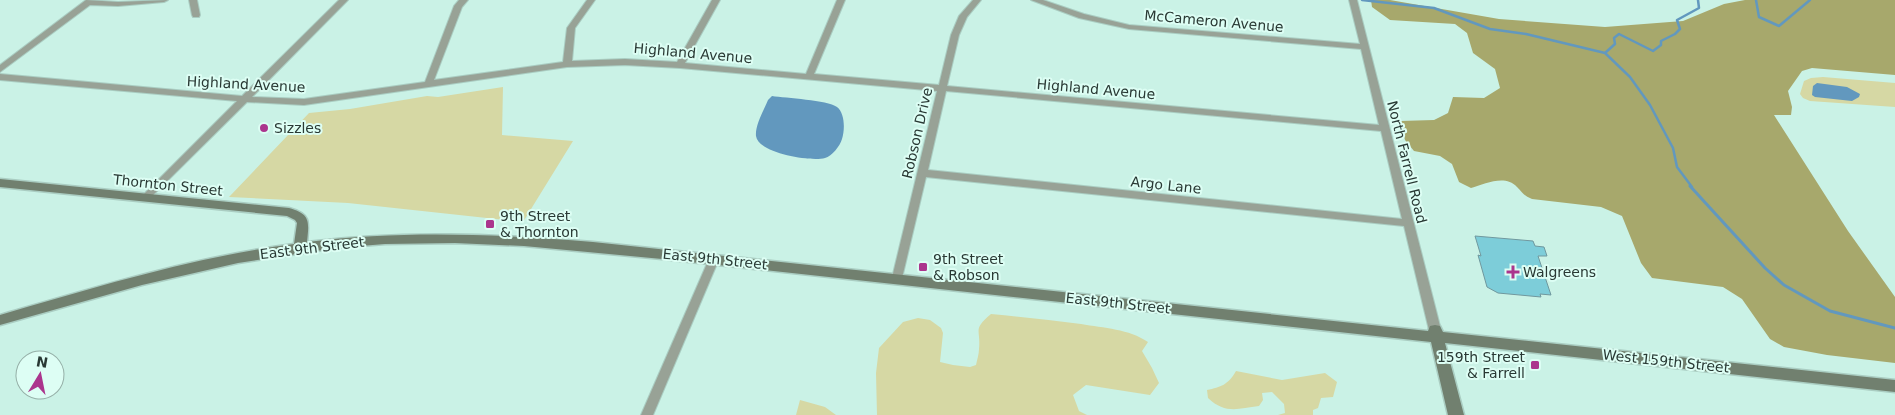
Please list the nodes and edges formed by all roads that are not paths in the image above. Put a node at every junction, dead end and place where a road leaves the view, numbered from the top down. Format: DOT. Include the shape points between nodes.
graph roads {
  1 [pos="164,0"];
  2 [pos="193,0"];
  3 [pos="344,0"];
  4 [pos="464,0"];
  5 [pos="591,0"];
  6 [pos="716,0"];
  7 [pos="841,0"];
  8 [pos="977,0"];
  9 [pos="1036,0"];
  10 [pos="89,1"];
  11 [pos="1353,2"];
  12 [pos="196,15"];
  13 [pos="1364,47"];
  14 [pos="567,64"];
  15 [pos="680,65"];
  16 [pos="0,69"];
  17 [pos="0,77"];
  18 [pos="809,77"];
  19 [pos="429,84"];
  20 [pos="942,89"];
  21 [pos="244,99"];
  22 [pos="1385,128"];
  23 [pos="922,173"];
  24 [pos="0,183"];
  25 [pos="146,197"];
  26 [pos="1408,223"];
  27 [pos="300,247"];
  28 [pos="714,259"];
  29 [pos="897,278"];
  30 [pos="6,318"];
  31 [pos="1436,334"];
  32 [pos="1895,386"];
  33 [pos="647,415"];
  34 [pos="1456,415"];
  1 -- 10 [label="street" via="118,4"];
  2 -- 12 [label="street"];
  3 -- 21 [label="street"];
  4 -- 19 [label="street" via="458,6"];
  5 -- 14 [label="street" via="571,28"];
  6 -- 15 [label="street"];
  7 -- 18 [label="street"];
  8 -- 20 [label="street, Robson Drive" via="963,16 955,35"];
  9 -- 13 [label="street, McCameron Avenue" via="1082,16 1129,27"];
  10 -- 16 [label="street"];
  11 -- 13 [label="street, North Farrell Road"];
  13 -- 22 [label="street, North Farrell Road"];
  14 -- 15 [label="street, Highland Avenue" via="625,62"];
  14 -- 19 [label="street, Highland Avenue"];
  15 -- 18 [label="street, Highland Avenue"];
  17 -- 21 [label="street, Highland Avenue"];
  18 -- 20 [label="street, Highland Avenue"];
  19 -- 21 [label="street, Highland Avenue" via="304,102"];
  20 -- 22 [label="street, Highland Avenue"];
  20 -- 23 [label="street, Robson Drive"];
  21 -- 25 [label="street"];
  22 -- 26 [label="street, North Farrell Road"];
  23 -- 26 [label="street, Argo Lane"];
  23 -- 29 [label="street, Robson Drive"];
  24 -- 25 [label="main road, Thornton Street"];
  25 -- 27 [label="main road, Thornton Street" via="296,214 303,223"];
  26 -- 31 [label="street, North Farrell Road"];
  27 -- 28 [label="main road, East 9th Street" via="381,239 490,238"];
  27 -- 30 [label="main road, East 9th Street" via="126,283"];
  28 -- 29 [label="main road, East 9th Street"];
  28 -- 33 [label="street"];
  29 -- 31 [label="main road, East 9th Street"];
  31 -- 32 [label="main road, West 159th Street"];
  31 -- 34 [label="main road"];
}
